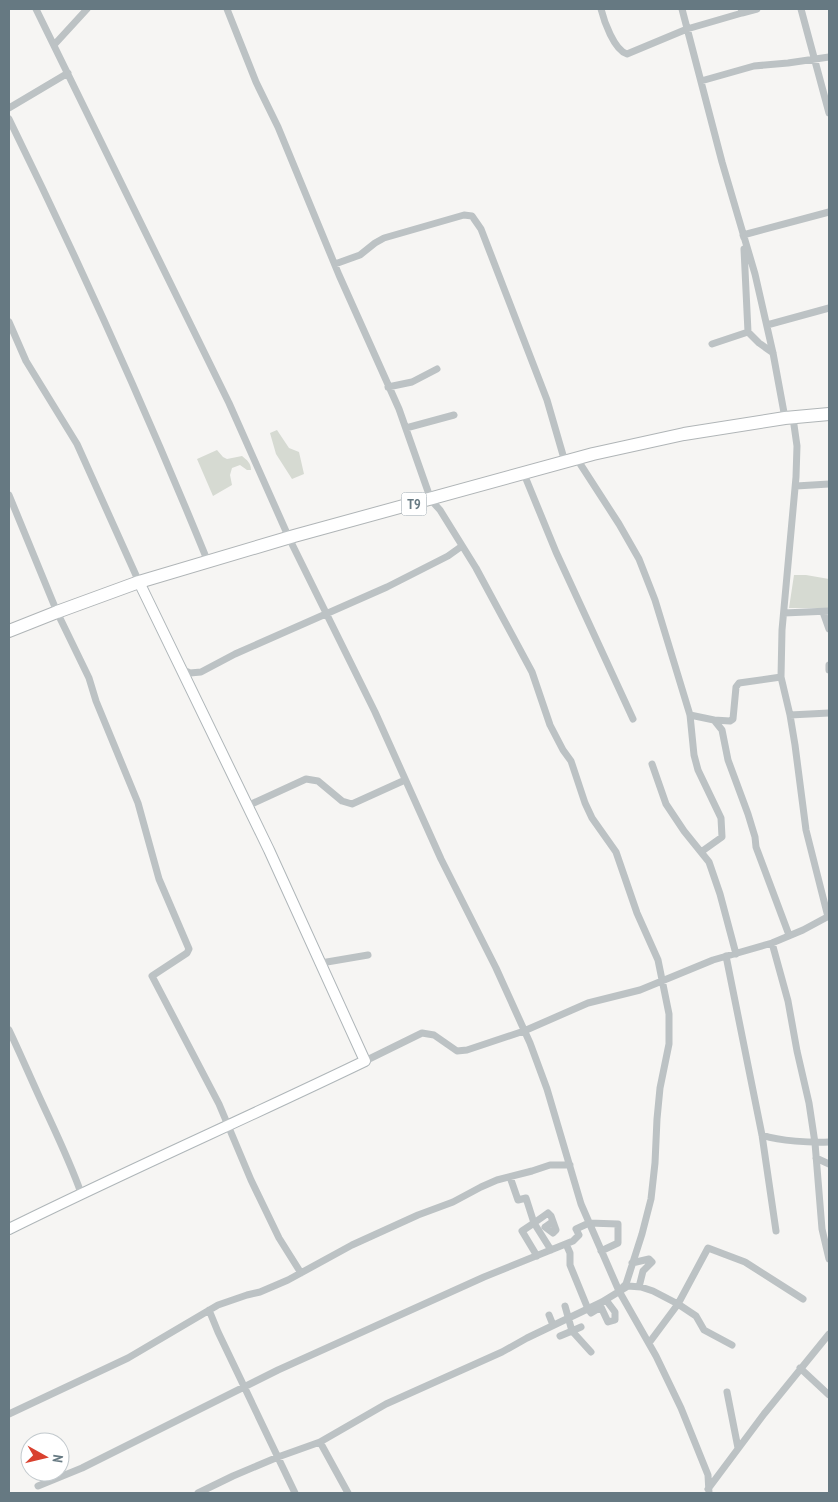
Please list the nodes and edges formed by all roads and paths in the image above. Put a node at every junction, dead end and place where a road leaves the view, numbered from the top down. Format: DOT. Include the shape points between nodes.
graph roads {
  1 [pos="36,9"];
  2 [pos="87,9"];
  3 [pos="227,9"];
  4 [pos="601,9"];
  5 [pos="682,9"];
  6 [pos="757,9"];
  7 [pos="801,9"];
  8 [pos="741,11"];
  9 [pos="687,29"];
  10 [pos="54,45"];
  11 [pos="829,57"];
  12 [pos="814,60"];
  13 [pos="68,73"];
  14 [pos="701,81"];
  15 [pos="9,108"];
  16 [pos="829,113"];
  17 [pos="9,119"];
  18 [pos="829,212"];
  19 [pos="743,235"];
  20 [pos="335,264"];
  21 [pos="829,308"];
  22 [pos="9,322"];
  23 [pos="767,325"];
  24 [pos="748,332"];
  25 [pos="712,344"];
  26 [pos="774,353"];
  27 [pos="437,369"];
  28 [pos="388,387"];
  29 [pos="829,414"];
  30 [pos="454,415"];
  31 [pos="789,418"];
  32 [pos="406,428"];
  33 [pos="577,459"];
  34 [pos="564,462"];
  35 [pos="524,474"];
  36 [pos="829,484"];
  37 [pos="796,486"];
  38 [pos="9,495"];
  39 [pos="431,500"];
  40 [pos="289,538"];
  41 [pos="462,546"];
  42 [pos="208,562"];
  43 [pos="139,582"];
  44 [pos="826,611"];
  45 [pos="56,612"];
  46 [pos="784,613"];
  47 [pos="326,614"];
  48 [pos="829,630"];
  49 [pos="9,631"];
  50 [pos="829,665"];
  51 [pos="181,669"];
  52 [pos="829,670"];
  53 [pos="781,677"];
  54 [pos="829,713"];
  55 [pos="690,715"];
  56 [pos="790,715"];
  57 [pos="633,719"];
  58 [pos="714,720"];
  59 [pos="652,764"];
  60 [pos="405,780"];
  61 [pos="247,806"];
  62 [pos="701,852"];
  63 [pos="829,917"];
  64 [pos="789,935"];
  65 [pos="772,943"];
  66 [pos="736,954"];
  67 [pos="368,955"];
  68 [pos="726,956"];
  69 [pos="321,963"];
  70 [pos="663,980"];
  71 [pos="9,1030"];
  72 [pos="524,1030"];
  73 [pos="365,1061"];
  74 [pos="229,1126"];
  75 [pos="762,1135"];
  76 [pos="829,1142"];
  77 [pos="815,1143"];
  78 [pos="816,1158"];
  79 [pos="829,1164"];
  80 [pos="570,1165"];
  81 [pos="510,1177"];
  82 [pos="81,1193"];
  83 [pos="552,1222"];
  84 [pos="534,1223"];
  85 [pos="589,1223"];
  86 [pos="10,1226"];
  87 [pos="776,1231"];
  88 [pos="566,1244"];
  89 [pos="551,1250"];
  90 [pos="601,1251"];
  91 [pos="537,1256"];
  92 [pos="829,1259"];
  93 [pos="632,1263"];
  94 [pos="301,1273"];
  95 [pos="639,1287"];
  96 [pos="619,1291"];
  97 [pos="803,1299"];
  98 [pos="606,1300"];
  99 [pos="678,1304"];
  100 [pos="565,1306"];
  101 [pos="588,1309"];
  102 [pos="209,1310"];
  103 [pos="549,1315"];
  104 [pos="569,1318"];
  105 [pos="553,1325"];
  106 [pos="581,1326"];
  107 [pos="572,1331"];
  108 [pos="829,1334"];
  109 [pos="560,1336"];
  110 [pos="649,1343"];
  111 [pos="732,1345"];
  112 [pos="591,1352"];
  113 [pos="800,1368"];
  114 [pos="245,1387"];
  115 [pos="728,1392"];
  116 [pos="829,1395"];
  117 [pos="9,1414"];
  118 [pos="320,1442"];
  119 [pos="738,1448"];
  120 [pos="278,1457"];
  121 [pos="38,1486"];
  122 [pos="707,1492"];
  123 [pos="198,1493"];
  124 [pos="295,1493"];
  125 [pos="348,1493"];
  1 -- 10 [label="street"];
  2 -- 10 [label="street"];
  3 -- 20 [label="street"];
  4 -- 9 [label="street" via="616,45 627,54"];
  5 -- 9 [label="street"];
  6 -- 8 [label="street"];
  7 -- 12 [label="street"];
  8 -- 9 [label="street"];
  9 -- 14 [label="street"];
  10 -- 13 [label="street"];
  11 -- 12 [label="street"];
  12 -- 14 [label="street" via="754,66"];
  12 -- 16 [label="street"];
  13 -- 15 [label="street"];
  13 -- 40 [label="street" via="228,403"];
  14 -- 19 [label="street"];
  17 -- 42 [label="street" via="166,457"];
  18 -- 19 [label="street"];
  19 -- 23 [label="street"];
  19 -- 24 [label="street"];
  20 -- 28 [label="street"];
  20 -- 34 [label="street" via="360,255 384,238 464,215 472,216 481,229 524,338 547,400"];
  21 -- 23 [label="street"];
  22 -- 43 [label="street" via="26,361 77,444"];
  23 -- 26 [label="street"];
  24 -- 25 [label="street"];
  24 -- 26 [label="street"];
  26 -- 31 [label="street"];
  27 -- 28 [label="street" via="412,382"];
  28 -- 32 [label="street"];
  29 -- 31 [label="highway, T9"];
  30 -- 32 [label="street"];
  31 -- 33 [label="highway, T9" via="684,434"];
  31 -- 37 [label="street" via="797,446"];
  32 -- 39 [label="street"];
  33 -- 34 [label="highway, T9"];
  33 -- 55 [label="street" via="639,559"];
  34 -- 35 [label="highway, T9"];
  35 -- 39 [label="highway, T9"];
  35 -- 57 [label="street"];
  36 -- 37 [label="street"];
  37 -- 46 [label="street"];
  38 -- 45 [label="street"];
  39 -- 40 [label="highway, T9"];
  39 -- 41 [label="street"];
  40 -- 42 [label="highway, T9"];
  40 -- 47 [label="street"];
  41 -- 47 [label="street" via="387,587"];
  41 -- 70 [label="street" via="532,672 550,725 571,761 592,818 616,852"];
  42 -- 43 [label="highway, T9"];
  43 -- 45 [label="highway, T9"];
  43 -- 51 [label="street"];
  44 -- 46 [label="street"];
  44 -- 48 [label="street"];
  45 -- 49 [label="highway, T9"];
  45 -- 74 [label="street" via="89,678 138,803 159,879 189,949 152,976"];
  46 -- 53 [label="street"];
  47 -- 51 [label="street" via="202,672 190,673"];
  47 -- 60 [label="street"];
  50 -- 52 [label="street"];
  51 -- 61 [label="street"];
  53 -- 56 [label="street"];
  53 -- 58 [label="street" via="739,683 733,719"];
  54 -- 56 [label="street"];
  55 -- 58 [label="street"];
  55 -- 62 [label="street" via="698,770 721,818 722,837"];
  56 -- 63 [label="street" via="806,830"];
  58 -- 64 [label="street" via="722,730 728,760 748,814 756,848"];
  59 -- 62 [label="street" via="666,804"];
  60 -- 61 [label="street" via="352,804 342,801 318,781 306,779"];
  60 -- 72 [label="street"];
  61 -- 69 [label="street"];
  62 -- 66 [label="street" via="709,862 720,894"];
  63 -- 64 [label="street"];
  64 -- 65 [label="street"];
  65 -- 66 [label="street"];
  65 -- 77 [label="street" via="788,1001"];
  66 -- 68 [label="street"];
  67 -- 69 [label="street"];
  68 -- 70 [label="street"];
  68 -- 75 [label="street"];
  69 -- 73 [label="street"];
  70 -- 72 [label="street" via="640,990 588,1003"];
  70 -- 93 [label="street" via="669,1014 669,1044 660,1088 656,1163 651,1199"];
  71 -- 82 [label="street"];
  72 -- 73 [label="street" via="457,1052 434,1035 422,1032"];
  72 -- 80 [label="street" via="547,1089"];
  73 -- 74 [label="street"];
  74 -- 82 [label="street"];
  74 -- 94 [label="street" via="274,1230"];
  75 -- 77 [label="street"];
  75 -- 87 [label="street"];
  76 -- 77 [label="street"];
  77 -- 78 [label="street"];
  78 -- 79 [label="street"];
  78 -- 92 [label="street" via="822,1229"];
  80 -- 81 [label="street" via="550,1164"];
  80 -- 85 [label="street"];
  81 -- 84 [label="street" via="518,1200 526,1198"];
  81 -- 94 [label="street" via="481,1186 453,1202 374,1235"];
  82 -- 86 [label="street"];
  83 -- 84 [label="street" via="548,1213"];
  84 -- 89 [label="street"];
  84 -- 91 [label="street" via="522,1231"];
  85 -- 88 [label="street" via="576,1229 579,1235"];
  85 -- 90 [label="street"];
  85 -- 90 [label="street" via="618,1224 618,1243"];
  88 -- 89 [label="street"];
  88 -- 101 [label="street" via="570,1265"];
  89 -- 91 [label="street"];
  90 -- 96 [label="street"];
  91 -- 114 [label="street"];
  93 -- 95 [label="street" via="649,1259 652,1262 643,1271"];
  93 -- 96 [label="street" via="626,1284"];
  94 -- 102 [label="street"];
  95 -- 96 [label="street" via="628,1286"];
  95 -- 99 [label="street"];
  96 -- 98 [label="street"];
  96 -- 110 [label="street"];
  97 -- 99 [label="street" via="745,1262 708,1248"];
  98 -- 101 [label="street"];
  98 -- 101 [label="street" via="615,1312 615,1320 608,1322 601,1307 591,1313"];
  99 -- 110 [label="street"];
  99 -- 111 [label="street" via="696,1316 704,1330"];
  100 -- 104 [label="street"];
  101 -- 104 [label="street"];
  102 -- 114 [label="street"];
  102 -- 117 [label="street" via="128,1358"];
  103 -- 105 [label="street"];
  104 -- 105 [label="street"];
  104 -- 107 [label="street"];
  105 -- 118 [label="street" via="502,1352 386,1404"];
  106 -- 107 [label="street"];
  107 -- 109 [label="street"];
  107 -- 112 [label="street"];
  108 -- 113 [label="street"];
  110 -- 122 [label="street" via="709,1479"];
  113 -- 116 [label="street"];
  113 -- 119 [label="street"];
  114 -- 120 [label="street"];
  114 -- 121 [label="street"];
  115 -- 119 [label="street"];
  118 -- 120 [label="street"];
  118 -- 125 [label="street"];
  119 -- 122 [label="street"];
  120 -- 123 [label="street"];
  120 -- 124 [label="street"];
}
